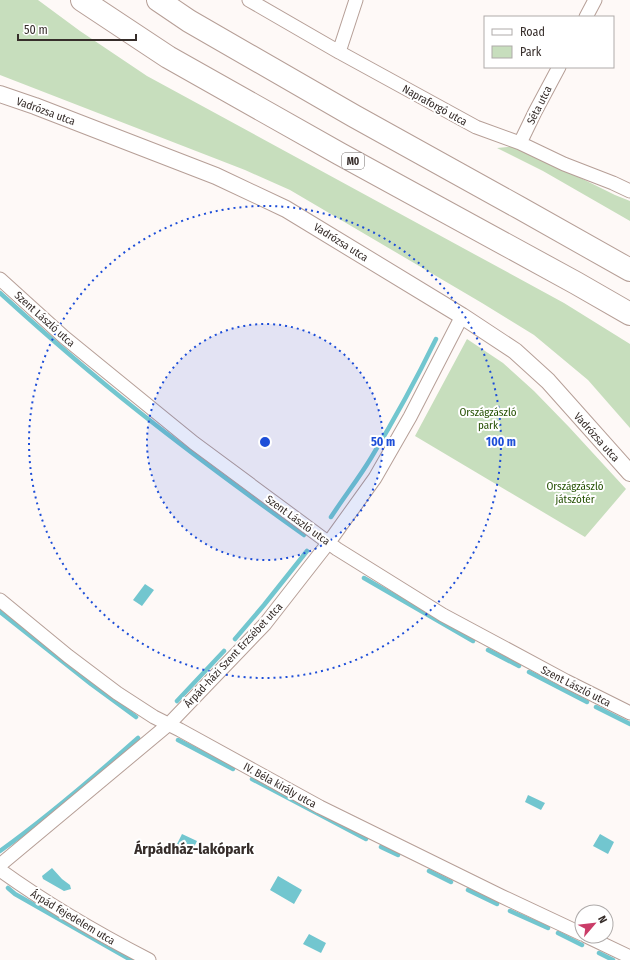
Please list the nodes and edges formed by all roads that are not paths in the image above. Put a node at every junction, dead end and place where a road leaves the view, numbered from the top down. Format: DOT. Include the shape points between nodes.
graph roads {
  1 [pos="82,0"];
  2 [pos="158,0"];
  3 [pos="248,0"];
  4 [pos="356,0"];
  5 [pos="595,0"];
  6 [pos="587,16"];
  7 [pos="339,52"];
  8 [pos="558,68"];
  9 [pos="0,94"];
  10 [pos="520,143"];
  11 [pos="630,191"];
  12 [pos="630,270"];
  13 [pos="0,278"];
  14 [pos="630,314"];
  15 [pos="462,316"];
  16 [pos="630,473"];
  17 [pos="329,542"];
  18 [pos="0,600"];
  19 [pos="630,713"];
  20 [pos="169,724"];
  21 [pos="0,865"];
  22 [pos="0,870"];
  23 [pos="574,930"];
  24 [pos="603,944"];
  25 [pos="630,957"];
  26 [pos="149,960"];
  1 -- 14 [label="highway, M0" via="168,57"];
  2 -- 12 [label="highway" via="189,21 354,116"];
  3 -- 7 [label="street, Napraforgó utca"];
  4 -- 7 [label="street"];
  5 -- 6 [label="street"];
  7 -- 10 [label="street, Napraforgó utca" via="476,127"];
  8 -- 10 [label="street, Séta utca"];
  9 -- 15 [label="street, Vadrózsa utca" via="216,176 286,209"];
  10 -- 11 [label="street, Napraforgó utca"];
  13 -- 17 [label="street, Szent László utca" via="64,337 194,443"];
  15 -- 16 [label="street, Vadrózsa utca" via="514,351 548,381"];
  15 -- 17 [label="street, Árpád-házi Szent Erzsébet utca" via="375,478"];
  17 -- 19 [label="street, Szent László utca" via="443,615"];
  17 -- 20 [label="street, Árpád-házi Szent Erzsébet utca" via="265,624"];
  18 -- 20 [label="street, IV. Béla király utca" via="117,693"];
  20 -- 21 [label="street, Árpád-házi Szent Erzsébet utca"];
  20 -- 23 [label="street, IV. Béla király utca" via="320,807"];
  22 -- 26 [label="street, Árpád fejedelem utca" via="41,899"];
  24 -- 25 [label="street"];
}
